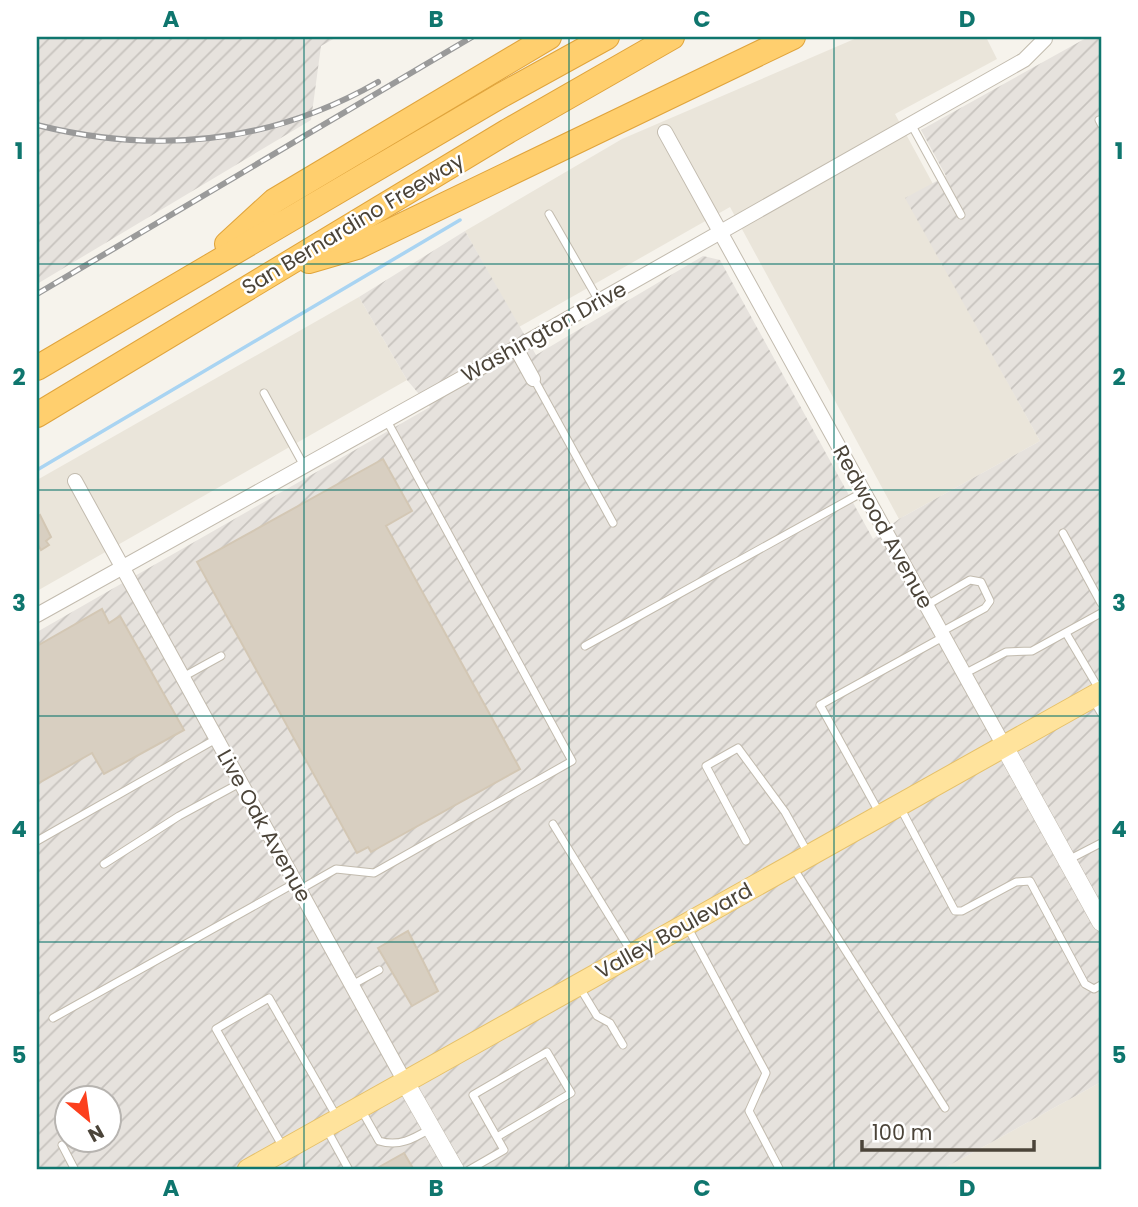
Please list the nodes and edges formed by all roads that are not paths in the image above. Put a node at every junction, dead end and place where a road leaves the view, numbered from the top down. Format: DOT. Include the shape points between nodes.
graph roads {
  1 [pos="549,37"];
  2 [pos="607,37"];
  3 [pos="672,37"];
  4 [pos="793,37"];
  5 [pos="1045,39"];
  6 [pos="911,124"];
  7 [pos="664,132"];
  8 [pos="549,214"];
  9 [pos="961,215"];
  10 [pos="722,233"];
  11 [pos="278,269"];
  12 [pos="188,279"];
  13 [pos="599,302"];
  14 [pos="516,348"];
  15 [pos="37,368"];
  16 [pos="533,379"];
  17 [pos="264,393"];
  18 [pos="37,415"];
  19 [pos="386,419"];
  20 [pos="303,464"];
  21 [pos="75,481"];
  22 [pos="864,491"];
  23 [pos="613,523"];
  24 [pos="1063,533"];
  25 [pos="122,566"];
  26 [pos="1101,603"];
  27 [pos="926,605"];
  28 [pos="1101,613"];
  29 [pos="37,615"];
  30 [pos="1066,633"];
  31 [pos="943,634"];
  32 [pos="586,646"];
  33 [pos="221,656"];
  34 [pos="964,674"];
  35 [pos="183,677"];
  36 [pos="1099,699"];
  37 [pos="216,739"];
  38 [pos="1004,746"];
  39 [pos="240,783"];
  40 [pos="890,810"];
  41 [pos="553,824"];
  42 [pos="37,841"];
  43 [pos="746,841"];
  44 [pos="1101,843"];
  45 [pos="800,860"];
  46 [pos="1067,860"];
  47 [pos="104,863"];
  48 [pos="297,886"];
  49 [pos="1101,922"];
  50 [pos="686,924"];
  51 [pos="632,954"];
  52 [pos="379,970"];
  53 [pos="578,984"];
  54 [pos="352,985"];
  55 [pos="1101,985"];
  56 [pos="53,1018"];
  57 [pos="623,1045"];
  58 [pos="405,1082"];
  59 [pos="360,1107"];
  60 [pos="944,1108"];
  61 [pos="332,1123"];
  62 [pos="431,1129"];
  63 [pos="497,1136"];
  64 [pos="284,1150"];
  65 [pos="66,1154"];
  66 [pos="75,1170"];
  67 [pos="247,1170"];
  68 [pos="349,1170"];
  69 [pos="455,1170"];
  70 [pos="469,1170"];
  71 [pos="780,1170"];
  1 -- 12 [label="highway" via="274,201"];
  2 -- 12 [label="highway, San Bernardino Freeway"];
  3 -- 11 [label="highway, San Bernardino Freeway"];
  4 -- 11 [label="highway" via="357,247"];
  5 -- 6 [label="street, Washington Drive" via="1024,60"];
  6 -- 9 [label="lane"];
  6 -- 10 [label="street, Washington Drive"];
  7 -- 10 [label="street, Redwood Avenue"];
  8 -- 13 [label="lane"];
  10 -- 13 [label="street, Washington Drive"];
  10 -- 22 [label="street, Redwood Avenue"];
  11 -- 18 [label="highway, San Bernardino Freeway"];
  12 -- 15 [label="highway, San Bernardino Freeway"];
  13 -- 14 [label="street, Washington Drive"];
  14 -- 16 [label="street"];
  14 -- 19 [label="street, Washington Drive"];
  16 -- 23 [label="lane"];
  17 -- 20 [label="lane"];
  19 -- 20 [label="street, Washington Drive"];
  19 -- 48 [label="lane" via="572,761 374,873 336,869"];
  20 -- 25 [label="street, Washington Drive"];
  21 -- 25 [label="street, Live Oak Avenue"];
  22 -- 27 [label="street, Redwood Avenue"];
  22 -- 32 [label="lane"];
  24 -- 26 [label="lane"];
  25 -- 29 [label="street, Washington Drive"];
  25 -- 35 [label="street, Live Oak Avenue"];
  27 -- 31 [label="street, Redwood Avenue"];
  27 -- 31 [label="lane" via="970,580 981,582 988,592 990,601 985,608"];
  28 -- 30 [label="lane"];
  30 -- 34 [label="lane" via="1032,651 1006,652"];
  30 -- 36 [label="lane"];
  31 -- 34 [label="street, Redwood Avenue"];
  31 -- 40 [label="lane" via="820,705"];
  33 -- 35 [label="lane"];
  34 -- 38 [label="street, Redwood Avenue"];
  35 -- 37 [label="street, Live Oak Avenue"];
  36 -- 38 [label="main road, Valley Boulevard"];
  37 -- 39 [label="street, Live Oak Avenue"];
  37 -- 42 [label="lane"];
  38 -- 40 [label="main road, Valley Boulevard"];
  38 -- 46 [label="street, Redwood Avenue"];
  39 -- 47 [label="lane"];
  39 -- 48 [label="street, Live Oak Avenue"];
  40 -- 45 [label="main road, Valley Boulevard"];
  40 -- 55 [label="lane" via="956,911 1016,882 1030,881 1085,984 1094,989"];
  41 -- 51 [label="lane"];
  43 -- 45 [label="lane" via="706,766 738,748 785,812"];
  44 -- 46 [label="lane"];
  45 -- 50 [label="main road, Valley Boulevard"];
  45 -- 60 [label="lane"];
  46 -- 49 [label="street, Redwood Avenue"];
  48 -- 54 [label="street, Live Oak Avenue"];
  48 -- 56 [label="lane"];
  50 -- 51 [label="main road, Valley Boulevard"];
  50 -- 71 [label="lane" via="766,1073 749,1111"];
  51 -- 53 [label="main road, Valley Boulevard"];
  52 -- 54 [label="lane"];
  53 -- 57 [label="lane" via="597,1016 610,1023"];
  53 -- 58 [label="main road, Valley Boulevard"];
  54 -- 58 [label="street, Live Oak Avenue"];
  58 -- 59 [label="main road, Valley Boulevard"];
  58 -- 62 [label="street, Live Oak Avenue"];
  59 -- 61 [label="main road, Valley Boulevard"];
  59 -- 62 [label="lane" via="380,1141 387,1144 399,1144"];
  61 -- 64 [label="main road, Valley Boulevard"];
  61 -- 64 [label="lane" via="269,998 216,1029"];
  61 -- 68 [label="lane"];
  62 -- 69 [label="street, Live Oak Avenue"];
  63 -- 63 [label="lane" via="473,1096 547,1052 570,1093"];
  63 -- 70 [label="lane" via="504,1150"];
  64 -- 67 [label="main road, Valley Boulevard"];
  65 -- 66 [label="lane"];
}
